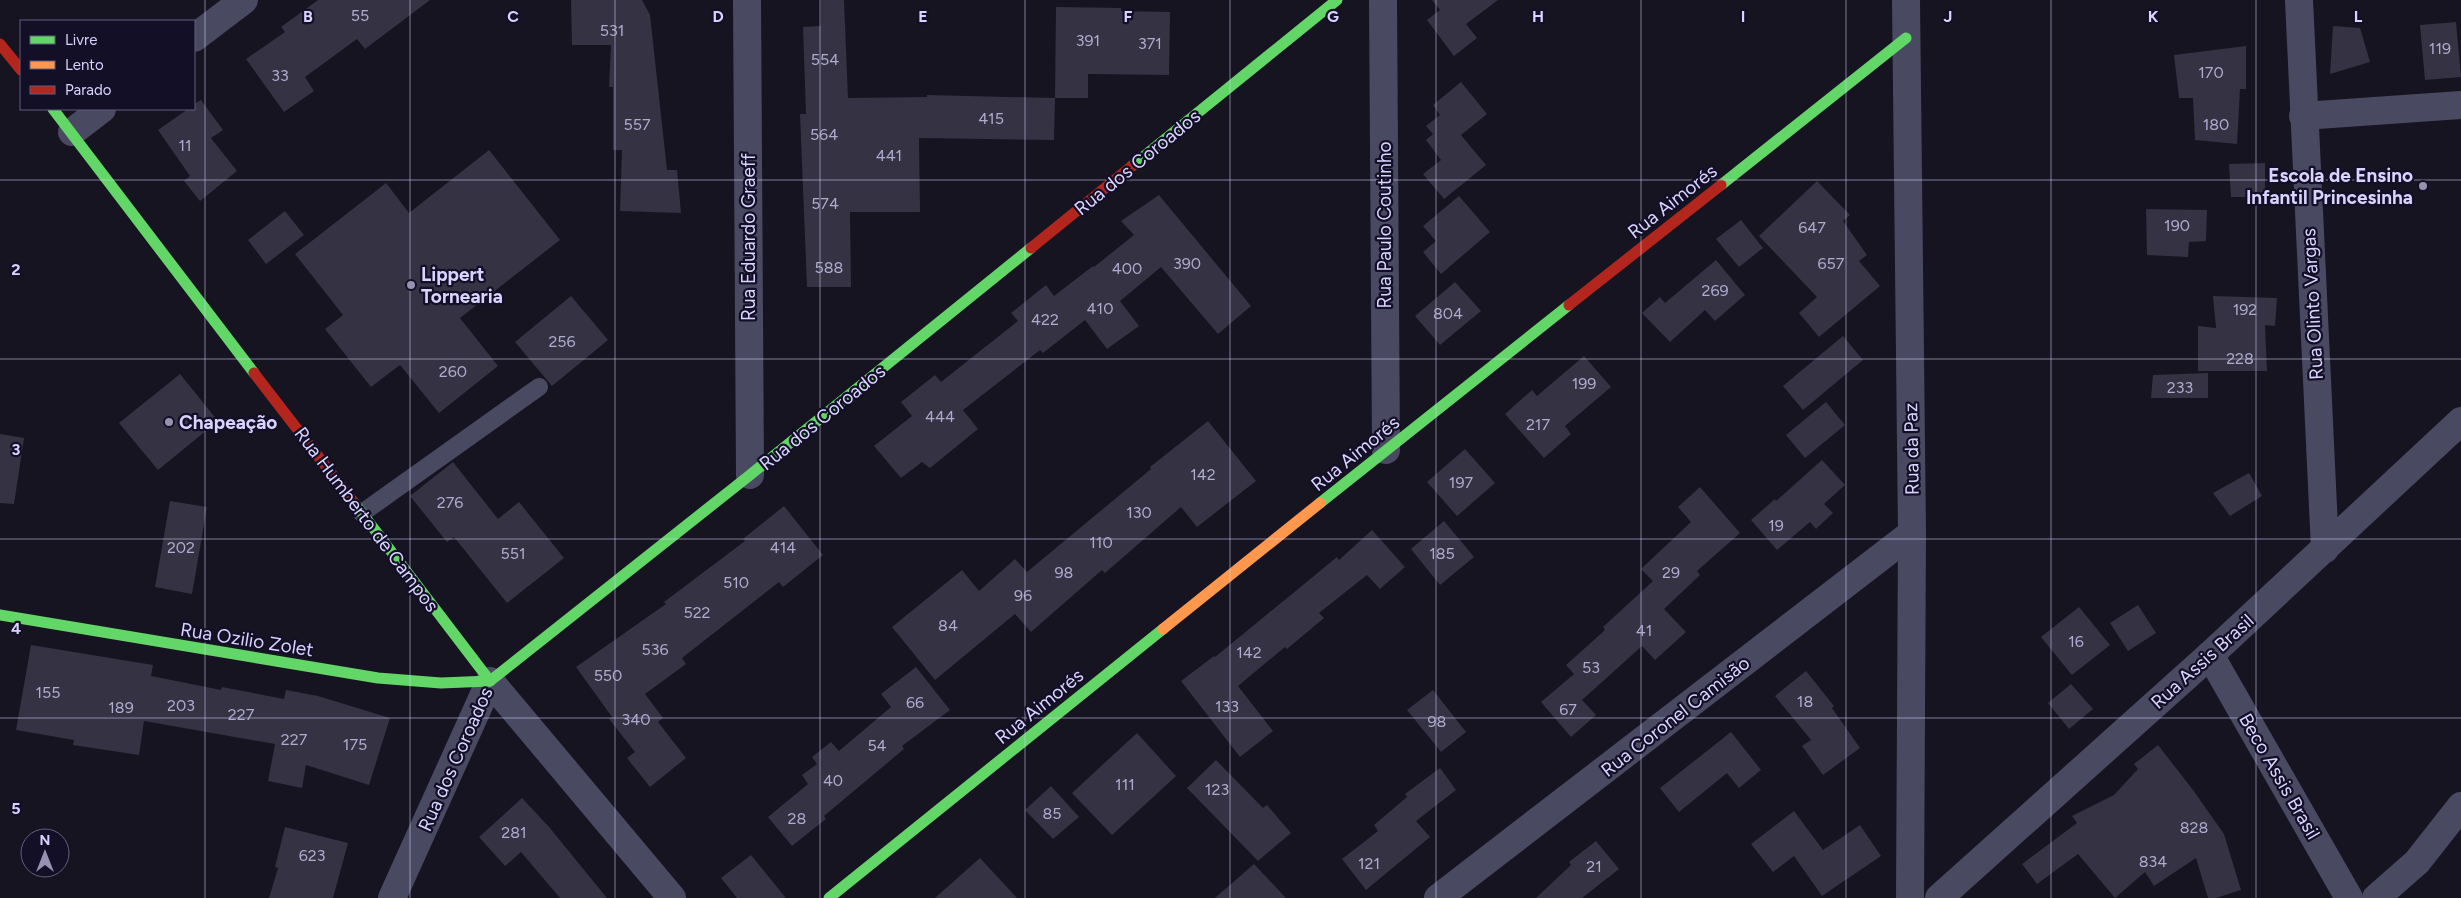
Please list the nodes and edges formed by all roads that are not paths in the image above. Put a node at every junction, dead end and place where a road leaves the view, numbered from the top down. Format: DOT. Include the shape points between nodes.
graph roads {
  1 [pos="244,0"];
  2 [pos="747,0"];
  3 [pos="1337,0"];
  4 [pos="1383,0"];
  5 [pos="1906,0"];
  6 [pos="2299,0"];
  7 [pos="195,37"];
  8 [pos="1906,38"];
  9 [pos="0,44"];
  10 [pos="20,69"];
  11 [pos="2461,105"];
  12 [pos="54,110"];
  13 [pos="101,110"];
  14 [pos="2302,116"];
  15 [pos="72,132"];
  16 [pos="539,387"];
  17 [pos="2461,420"];
  18 [pos="1386,450"];
  19 [pos="750,475"];
  20 [pos="362,513"];
  21 [pos="1912,533"];
  22 [pos="2324,549"];
  23 [pos="0,615"];
  24 [pos="2210,655"];
  25 [pos="490,681"];
  26 [pos="2461,806"];
  27 [pos="392,898"];
  28 [pos="672,898"];
  29 [pos="829,898"];
  30 [pos="1438,898"];
  31 [pos="1910,898"];
  32 [pos="1939,898"];
  33 [pos="2349,898"];
  34 [pos="2376,898"];
  1 -- 7 [label="street"];
  2 -- 19 [label="street, Rua Eduardo Graeff"];
  3 -- 19 [label="street, Rua dos Coroados"];
  4 -- 18 [label="street, Rua Paulo Coutinho"];
  5 -- 8 [label="street, Rua da Paz"];
  6 -- 14 [label="street, Rua Olinto Vargas"];
  8 -- 18 [label="street, Rua Aimorés"];
  8 -- 21 [label="street, Rua da Paz"];
  9 -- 10 [label="street"];
  11 -- 14 [label="street"];
  12 -- 15 [label="street, Rua Humberto de Campos"];
  13 -- 15 [label="street"];
  14 -- 22 [label="street, Rua Olinto Vargas"];
  15 -- 20 [label="street, Rua Humberto de Campos"];
  16 -- 20 [label="lane"];
  17 -- 22 [label="street, Rua Assis Brasil"];
  18 -- 29 [label="street, Rua Aimorés"];
  19 -- 25 [label="street, Rua dos Coroados"];
  20 -- 25 [label="street, Rua Humberto de Campos"];
  21 -- 30 [label="street, Rua Coronel Camisão"];
  21 -- 31 [label="street, Rua da Paz"];
  22 -- 24 [label="street, Rua Assis Brasil"];
  23 -- 25 [label="street, Rua Ozilio Zolet" via="378,678 440,683"];
  24 -- 32 [label="street, Rua Assis Brasil"];
  24 -- 33 [label="street, Beco Assis Brasil"];
  25 -- 27 [label="street, Rua dos Coroados"];
  25 -- 28 [label="street, Rua Humberto de Campos"];
  26 -- 34 [label="street" via="2417,862"];
}
